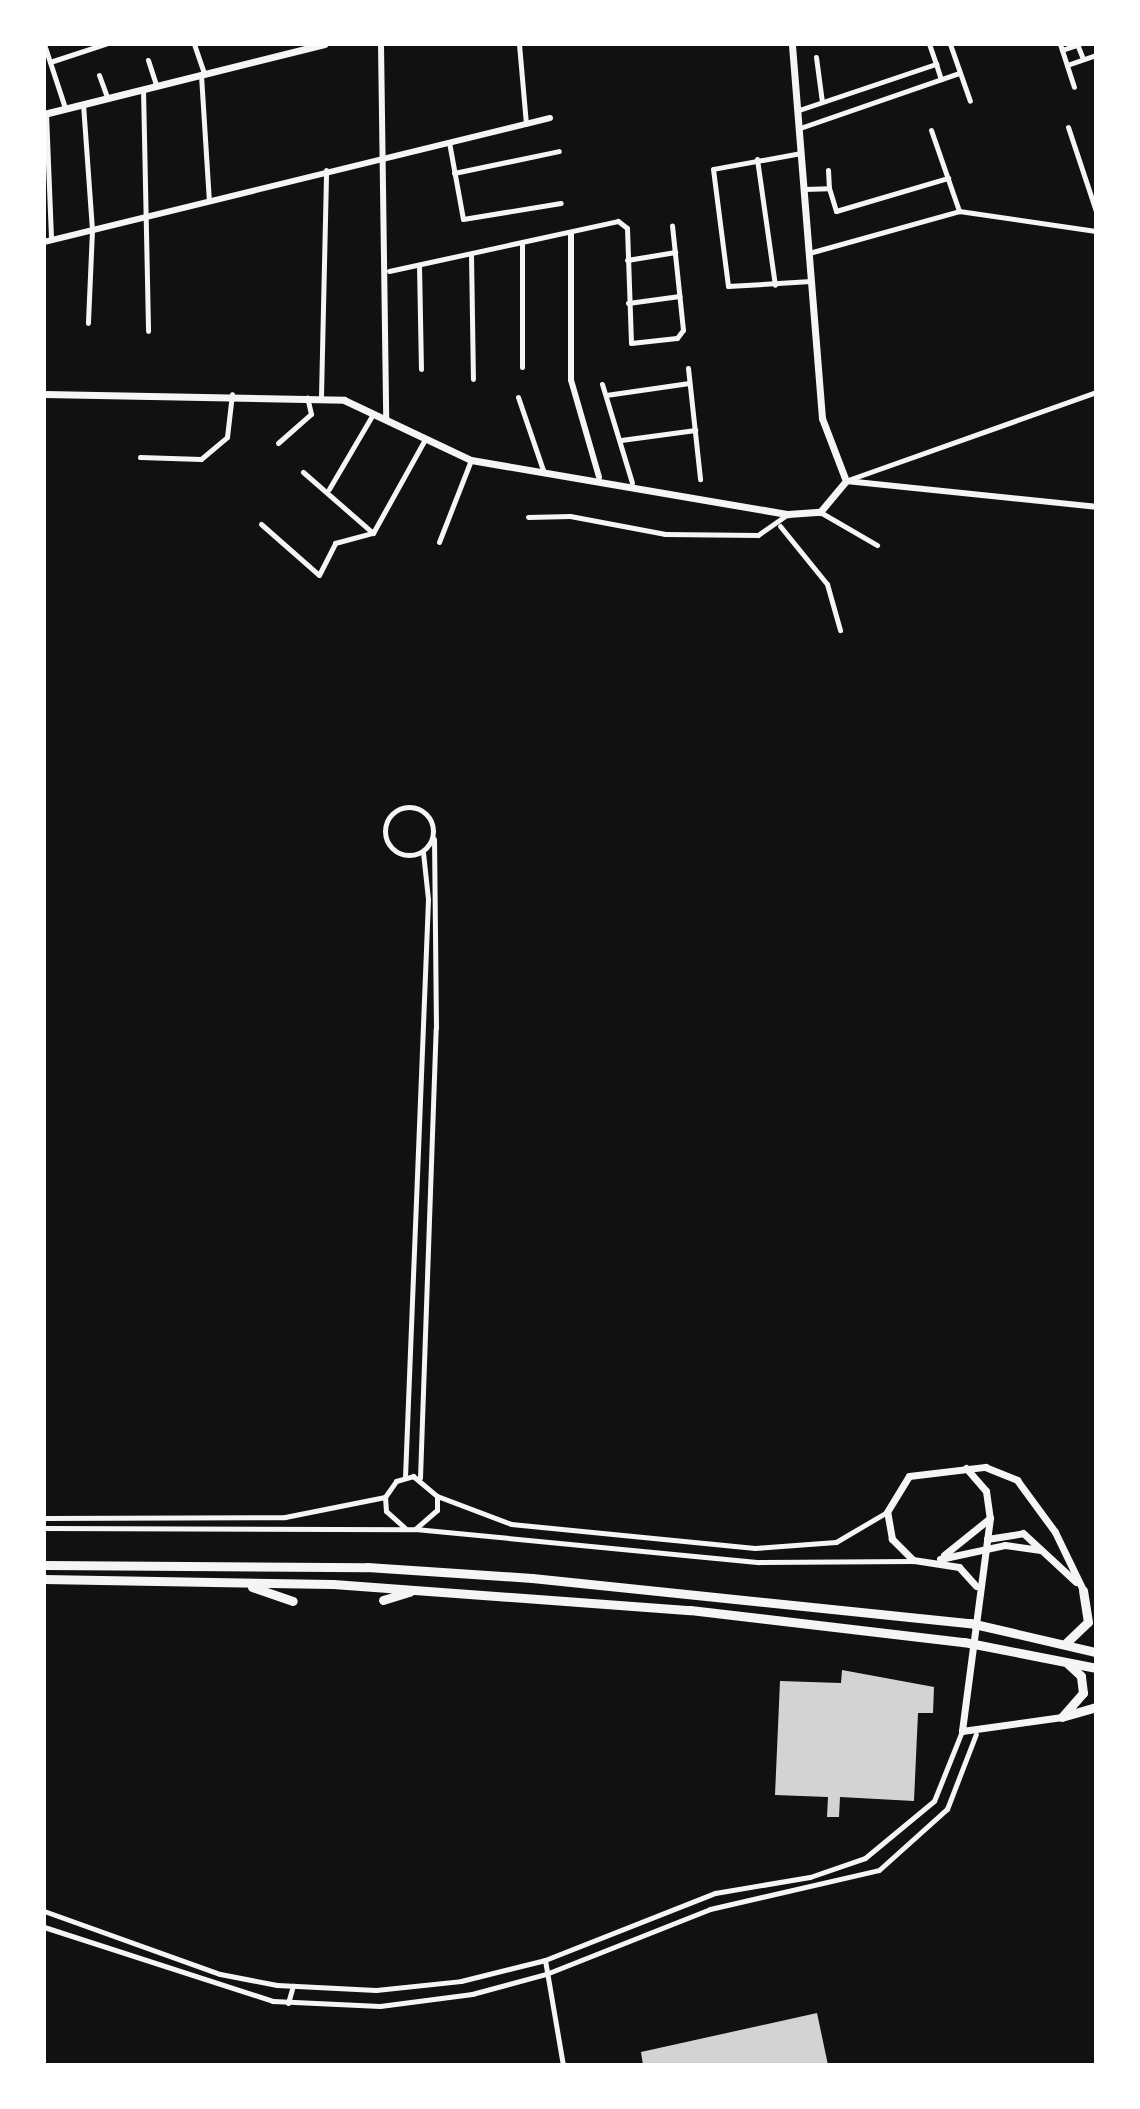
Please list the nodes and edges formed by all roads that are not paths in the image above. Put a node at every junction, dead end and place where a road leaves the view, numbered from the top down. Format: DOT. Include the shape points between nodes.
graph roads {
  1 [pos="44,44"];
  2 [pos="105,44"];
  3 [pos="194,44"];
  4 [pos="324,44"];
  5 [pos="381,44"];
  6 [pos="519,44"];
  7 [pos="792,44"];
  8 [pos="929,44"];
  9 [pos="950,44"];
  10 [pos="1078,44"];
  11 [pos="1061,47"];
  12 [pos="1096,55"];
  13 [pos="816,57"];
  14 [pos="1083,59"];
  15 [pos="148,60"];
  16 [pos="50,62"];
  17 [pos="936,64"];
  18 [pos="1067,65"];
  19 [pos="959,73"];
  20 [pos="203,74"];
  21 [pos="99,75"];
  22 [pos="941,79"];
  23 [pos="156,85"];
  24 [pos="1074,87"];
  25 [pos="143,89"];
  26 [pos="107,97"];
  27 [pos="970,101"];
  28 [pos="822,102"];
  29 [pos="83,103"];
  30 [pos="65,108"];
  31 [pos="799,110"];
  32 [pos="45,114"];
  33 [pos="550,118"];
  34 [pos="526,124"];
  35 [pos="1068,127"];
  36 [pos="800,128"];
  37 [pos="931,130"];
  38 [pos="448,140"];
  39 [pos="559,151"];
  40 [pos="801,153"];
  41 [pos="387,154"];
  42 [pos="757,159"];
  43 [pos="326,170"];
  44 [pos="828,170"];
  45 [pos="454,173"];
  46 [pos="948,178"];
  47 [pos="829,188"];
  48 [pos="804,189"];
  49 [pos="209,201"];
  50 [pos="561,203"];
  51 [pos="959,211"];
  52 [pos="1096,211"];
  53 [pos="148,218"];
  54 [pos="672,226"];
  55 [pos="92,230"];
  56 [pos="1096,231"];
  57 [pos="571,233"];
  58 [pos="47,241"];
  59 [pos="522,244"];
  60 [pos="675,252"];
  61 [pos="809,253"];
  62 [pos="471,254"];
  63 [pos="627,260"];
  64 [pos="419,265"];
  65 [pos="389,271"];
  66 [pos="811,281"];
  67 [pos="775,285"];
  68 [pos="680,296"];
  69 [pos="628,303"];
  70 [pos="88,323"];
  71 [pos="148,331"];
  72 [pos="522,367"];
  73 [pos="688,368"];
  74 [pos="421,369"];
  75 [pos="473,379"];
  76 [pos="689,383"];
  77 [pos="602,384"];
  78 [pos="1096,392"];
  79 [pos="44,394"];
  80 [pos="232,394"];
  81 [pos="606,395"];
  82 [pos="306,396"];
  83 [pos="321,396"];
  84 [pos="518,397"];
  85 [pos="373,413"];
  86 [pos="386,420"];
  87 [pos="695,430"];
  88 [pos="425,439"];
  89 [pos="621,440"];
  90 [pos="278,443"];
  91 [pos="140,457"];
  92 [pos="471,460"];
  93 [pos="543,470"];
  94 [pos="303,472"];
  95 [pos="599,477"];
  96 [pos="700,479"];
  97 [pos="846,481"];
  98 [pos="632,483"];
  99 [pos="329,489"];
  100 [pos="1096,507"];
  101 [pos="820,512"];
  102 [pos="788,514"];
  103 [pos="528,517"];
  104 [pos="261,524"];
  105 [pos="780,526"];
  106 [pos="373,533"];
  107 [pos="439,542"];
  108 [pos="877,545"];
  109 [pos="840,630"];
  110 [pos="434,839"];
  111 [pos="423,852"];
  112 [pos="966,1468"];
  113 [pos="405,1477"];
  114 [pos="420,1478"];
  115 [pos="437,1496"];
  116 [pos="385,1497"];
  117 [pos="887,1512"];
  118 [pos="44,1518"];
  119 [pos="990,1518"];
  120 [pos="44,1528"];
  121 [pos="406,1528"];
  122 [pos="415,1529"];
  123 [pos="987,1539"];
  124 [pos="982,1550"];
  125 [pos="1043,1550"];
  126 [pos="913,1560"];
  127 [pos="935,1560"];
  128 [pos="44,1565"];
  129 [pos="173,1578"];
  130 [pos="44,1579"];
  131 [pos="976,1586"];
  132 [pos="441,1590"];
  133 [pos="1083,1590"];
  134 [pos="383,1600"];
  135 [pos="293,1601"];
  136 [pos="1096,1606"];
  137 [pos="1066,1643"];
  138 [pos="1096,1652"];
  139 [pos="1059,1658"];
  140 [pos="1096,1668"];
  141 [pos="1096,1707"];
  142 [pos="1062,1717"];
  143 [pos="962,1731"];
  144 [pos="976,1734"];
  145 [pos="44,1911"];
  146 [pos="44,1927"];
  147 [pos="545,1960"];
  148 [pos="546,1974"];
  149 [pos="293,1986"];
  150 [pos="288,2003"];
  151 [pos="563,2065"];
  1 -- 16 [label="street"];
  2 -- 16 [label="street"];
  3 -- 20 [label="street"];
  4 -- 20 [label="main road"];
  5 -- 41 [label="street"];
  6 -- 34 [label="street"];
  7 -- 31 [label="main road"];
  8 -- 17 [label="street"];
  9 -- 19 [label="street"];
  10 -- 11 [label="street"];
  10 -- 14 [label="street"];
  11 -- 18 [label="street"];
  12 -- 14 [label="street"];
  13 -- 28 [label="street"];
  14 -- 18 [label="street"];
  15 -- 23 [label="street"];
  16 -- 30 [label="street"];
  17 -- 22 [label="street"];
  17 -- 28 [label="street"];
  18 -- 24 [label="street"];
  19 -- 22 [label="street"];
  19 -- 27 [label="street"];
  20 -- 23 [label="main road"];
  20 -- 49 [label="street"];
  21 -- 26 [label="street"];
  22 -- 36 [label="street"];
  23 -- 25 [label="main road"];
  25 -- 26 [label="main road"];
  25 -- 53 [label="street"];
  26 -- 29 [label="main road"];
  28 -- 31 [label="street"];
  29 -- 30 [label="main road"];
  29 -- 55 [label="street"];
  30 -- 32 [label="main road"];
  31 -- 36 [label="main road"];
  32 -- 58 [label="street"];
  33 -- 34 [label="street"];
  34 -- 38 [label="street"];
  35 -- 52 [label="street"];
  36 -- 40 [label="main road"];
  37 -- 46 [label="street"];
  38 -- 41 [label="street"];
  38 -- 45 [label="street"];
  39 -- 45 [label="street"];
  40 -- 42 [label="street"];
  40 -- 48 [label="main road"];
  41 -- 43 [label="street"];
  41 -- 65 [label="street"];
  42 -- 67 [label="street"];
  42 -- 67 [label="street" via="713,169 726,283"];
  43 -- 49 [label="street"];
  43 -- 83 [label="street"];
  44 -- 47 [label="street"];
  45 -- 50 [label="street" via="463,219"];
  46 -- 47 [label="street" via="836,211"];
  46 -- 51 [label="street"];
  47 -- 48 [label="street"];
  48 -- 61 [label="main road"];
  49 -- 53 [label="street"];
  51 -- 56 [label="street"];
  51 -- 61 [label="street"];
  53 -- 55 [label="street"];
  53 -- 71 [label="street"];
  54 -- 60 [label="street"];
  55 -- 58 [label="street"];
  55 -- 70 [label="street"];
  57 -- 59 [label="street"];
  57 -- 63 [label="street" via="624,223"];
  57 -- 95 [label="street" via="571,380"];
  59 -- 62 [label="street"];
  59 -- 72 [label="street"];
  60 -- 63 [label="street"];
  60 -- 68 [label="street"];
  61 -- 66 [label="main road"];
  62 -- 64 [label="street"];
  62 -- 75 [label="street"];
  63 -- 69 [label="street"];
  64 -- 65 [label="street"];
  64 -- 74 [label="street"];
  65 -- 86 [label="street"];
  66 -- 67 [label="street"];
  66 -- 97 [label="main road" via="822,418"];
  68 -- 69 [label="street"];
  68 -- 69 [label="street" via="682,335 636,344 629,339"];
  73 -- 76 [label="street"];
  76 -- 81 [label="street"];
  76 -- 87 [label="street"];
  77 -- 81 [label="street"];
  78 -- 97 [label="street"];
  79 -- 80 [label="main road"];
  80 -- 82 [label="main road"];
  80 -- 91 [label="street" via="227,437 201,459"];
  81 -- 89 [label="street"];
  82 -- 83 [label="main road"];
  82 -- 90 [label="street" via="311,414"];
  83 -- 85 [label="main road"];
  84 -- 93 [label="street"];
  85 -- 86 [label="main road"];
  85 -- 99 [label="street"];
  86 -- 88 [label="main road"];
  87 -- 89 [label="street"];
  87 -- 96 [label="street"];
  88 -- 92 [label="main road"];
  88 -- 106 [label="street"];
  89 -- 98 [label="street"];
  92 -- 93 [label="main road"];
  92 -- 107 [label="street"];
  93 -- 95 [label="main road"];
  94 -- 99 [label="street"];
  95 -- 98 [label="main road"];
  97 -- 100 [label="street"];
  97 -- 101 [label="main road"];
  98 -- 102 [label="main road"];
  99 -- 106 [label="street"];
  101 -- 102 [label="main road"];
  101 -- 108 [label="street"];
  102 -- 105 [label="street"];
  103 -- 105 [label="street" via="570,516 681,535 758,535"];
  104 -- 106 [label="street" via="316,576 335,543"];
  105 -- 109 [label="street" via="827,584"];
  110 -- 111 [label="street"];
  110 -- 111 [label="street" via="426,813 400,808 389,817 387,844 397,853"];
  110 -- 114 [label="street" via="437,984"];
  111 -- 113 [label="street" via="428,899"];
  112 -- 117 [label="main road" via="909,1476"];
  112 -- 119 [label="main road" via="986,1491"];
  112 -- 133 [label="main road" via="1003,1471 1027,1488"];
  113 -- 114 [label="street"];
  113 -- 116 [label="street"];
  114 -- 115 [label="street"];
  115 -- 117 [label="street" via="511,1524 755,1548 836,1542"];
  115 -- 122 [label="street" via="429,1523"];
  116 -- 118 [label="street" via="285,1517"];
  116 -- 121 [label="street" via="386,1511"];
  117 -- 126 [label="main road" via="892,1539"];
  119 -- 123 [label="main road"];
  119 -- 127 [label="main road"];
  120 -- 121 [label="street"];
  121 -- 122 [label="street"];
  122 -- 126 [label="street" via="759,1562"];
  123 -- 124 [label="main road"];
  123 -- 125 [label="main road" via="1023,1533"];
  124 -- 125 [label="main road" via="1019,1544"];
  124 -- 127 [label="main road"];
  124 -- 131 [label="main road"];
  125 -- 133 [label="main road"];
  126 -- 127 [label="main road"];
  127 -- 131 [label="main road" via="959,1567"];
  128 -- 137 [label="highway" via="367,1567 532,1578 890,1613"];
  129 -- 130 [label="highway"];
  129 -- 132 [label="highway"];
  129 -- 135 [label="highway" via="260,1588"];
  131 -- 143 [label="main road"];
  132 -- 134 [label="highway"];
  132 -- 139 [label="highway" via="690,1610"];
  133 -- 136 [label="highway"];
  133 -- 137 [label="highway" via="1088,1622"];
  137 -- 138 [label="highway"];
  139 -- 140 [label="highway"];
  139 -- 142 [label="highway" via="1083,1685 1079,1703"];
  141 -- 142 [label="highway"];
  142 -- 144 [label="main road" via="1008,1721"];
  143 -- 144 [label="main road"];
  143 -- 147 [label="street" via="934,1801 865,1858 810,1877 715,1893"];
  144 -- 148 [label="street" via="947,1809 879,1870 710,1909"];
  145 -- 149 [label="street" via="220,1974"];
  146 -- 150 [label="street" via="211,1987"];
  147 -- 148 [label="street"];
  147 -- 149 [label="street" via="408,1989"];
  148 -- 150 [label="street" via="424,2003"];
  148 -- 151 [label="street"];
  149 -- 150 [label="street"];
}
